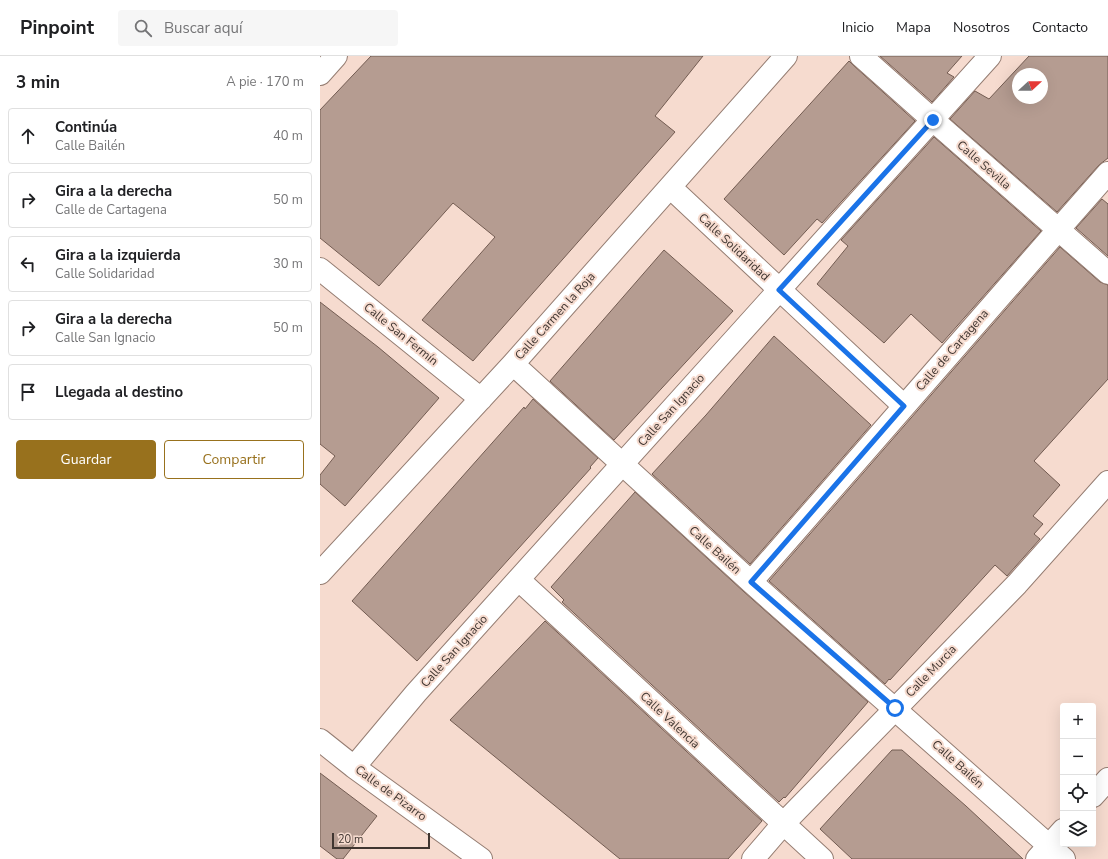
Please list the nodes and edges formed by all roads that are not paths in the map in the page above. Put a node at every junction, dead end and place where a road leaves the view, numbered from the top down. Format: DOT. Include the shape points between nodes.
graph roads {
  1 [pos="336,56"];
  2 [pos="786,56"];
  3 [pos="861,56"];
  4 [pos="990,56"];
  5 [pos="320,74"];
  6 [pos="933,120"];
  7 [pos="1108,174"];
  8 [pos="670,187"];
  9 [pos="1058,230"];
  10 [pos="320,269"];
  11 [pos="1108,273"];
  12 [pos="779,290"];
  13 [pos="513,364"];
  14 [pos="481,399"];
  15 [pos="904,406"];
  16 [pos="622,464"];
  17 [pos="1108,482"];
  18 [pos="320,573"];
  19 [pos="518,580"];
  20 [pos="751,582"];
  21 [pos="895,708"];
  22 [pos="320,740"];
  23 [pos="354,767"];
  24 [pos="1108,779"];
  25 [pos="1096,793"];
  26 [pos="783,824"];
  27 [pos="1053,848"];
  28 [pos="481,859"];
  29 [pos="754,859"];
  30 [pos="822,859"];
  1 -- 5 [label="street"];
  2 -- 8 [label="street, Calle Carmen la Roja"];
  3 -- 6 [label="street, Calle Sevilla"];
  4 -- 6 [label="street, Calle San Ignacio"];
  6 -- 9 [label="street, Calle Sevilla"];
  6 -- 12 [label="street, Calle San Ignacio"];
  7 -- 9 [label="street, Calle de Cartagena"];
  8 -- 12 [label="street, Calle Solidaridad"];
  8 -- 13 [label="street, Calle Carmen la Roja"];
  9 -- 11 [label="street, Calle Sevilla"];
  9 -- 15 [label="street, Calle de Cartagena"];
  10 -- 14 [label="street, Calle San Fermín"];
  12 -- 15 [label="street, Calle Solidaridad"];
  12 -- 16 [label="street, Calle San Ignacio"];
  13 -- 14 [label="street, Calle Carmen la Roja"];
  13 -- 16 [label="street, Calle Bailén"];
  14 -- 18 [label="street, Calle Carmen la Roja"];
  15 -- 20 [label="street, Calle de Cartagena"];
  16 -- 19 [label="street, Calle San Ignacio"];
  16 -- 20 [label="street, Calle Bailén"];
  17 -- 21 [label="street, Calle Murcia" via="1016,584"];
  19 -- 23 [label="street, Calle San Ignacio" via="416,693"];
  19 -- 26 [label="street, Calle Valencia"];
  20 -- 21 [label="street, Calle Bailén"];
  21 -- 26 [label="street, Calle Murcia"];
  21 -- 27 [label="street, Calle Bailén"];
  22 -- 23 [label="street, Calle de Pizarro"];
  23 -- 28 [label="street, Calle de Pizarro"];
  24 -- 25 [label="street"];
  26 -- 29 [label="street, Calle Murcia"];
  26 -- 30 [label="street, Calle Valencia"];
}
